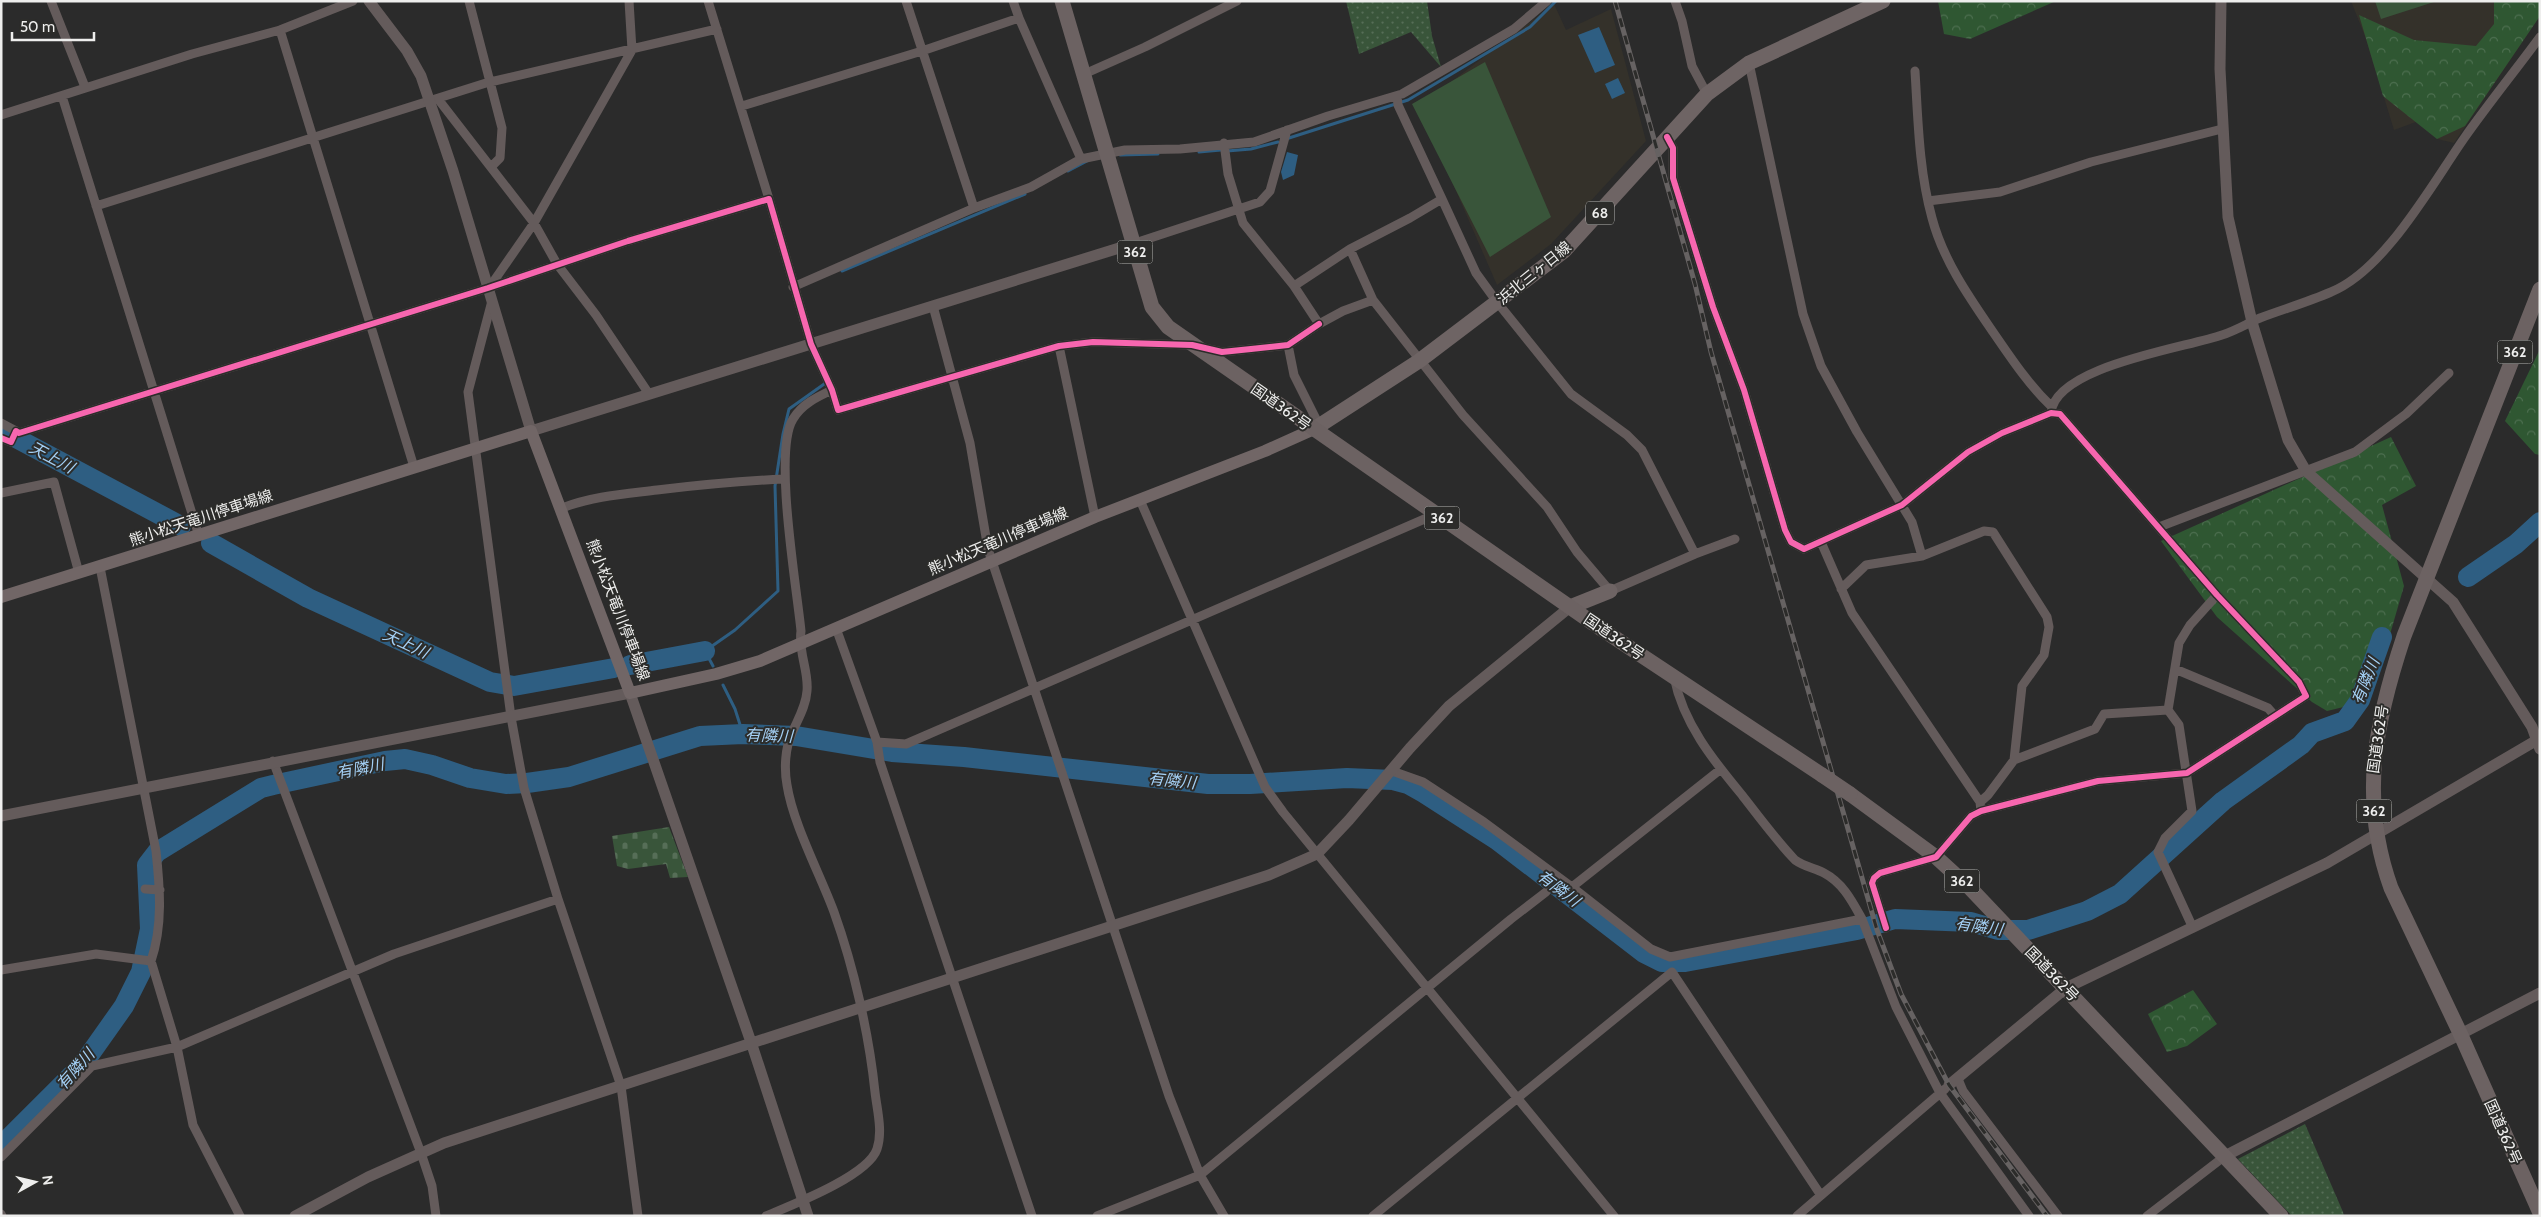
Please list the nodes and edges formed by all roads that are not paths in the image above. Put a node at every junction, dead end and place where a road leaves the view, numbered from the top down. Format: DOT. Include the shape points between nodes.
graph roads {
  1 [pos="51,1"];
  2 [pos="353,1"];
  3 [pos="369,1"];
  4 [pos="469,1"];
  5 [pos="629,1"];
  6 [pos="708,1"];
  7 [pos="906,1"];
  8 [pos="1013,1"];
  9 [pos="1062,1"];
  10 [pos="1237,1"];
  11 [pos="1547,1"];
  12 [pos="1883,1"];
  13 [pos="2221,1"];
  14 [pos="1675,3"];
  15 [pos="1019,18"];
  16 [pos="280,30"];
  17 [pos="717,30"];
  18 [pos="2540,37"];
  19 [pos="632,50"];
  20 [pos="922,51"];
  21 [pos="1749,63"];
  22 [pos="1914,71"];
  23 [pos="1082,75"];
  24 [pos="489,82"];
  25 [pos="85,87"];
  26 [pos="1707,94"];
  27 [pos="62,96"];
  28 [pos="434,100"];
  29 [pos="1397,100"];
  30 [pos="742,106"];
  31 [pos="1,114"];
  32 [pos="2222,129"];
  33 [pos="1287,130"];
  34 [pos="1667,137"];
  35 [pos="312,138"];
  36 [pos="1224,144"];
  37 [pos="1105,153"];
  38 [pos="1081,159"];
  39 [pos="492,166"];
  40 [pos="769,199"];
  41 [pos="1442,199"];
  42 [pos="1928,202"];
  43 [pos="96,206"];
  44 [pos="974,208"];
  45 [pos="1238,210"];
  46 [pos="534,223"];
  47 [pos="1132,244"];
  48 [pos="1350,249"];
  49 [pos="557,264"];
  50 [pos="1294,286"];
  51 [pos="793,287"];
  52 [pos="488,288"];
  53 [pos="2540,289"];
  54 [pos="1373,300"];
  55 [pos="492,301"];
  56 [pos="1497,302"];
  57 [pos="933,306"];
  58 [pos="2252,322"];
  59 [pos="1319,324"];
  60 [pos="370,325"];
  61 [pos="811,344"];
  62 [pos="1192,345"];
  63 [pos="1288,345"];
  64 [pos="1059,346"];
  65 [pos="1419,361"];
  66 [pos="2449,372"];
  67 [pos="954,378"];
  68 [pos="832,390"];
  69 [pos="154,391"];
  70 [pos="650,394"];
  71 [pos="2051,410"];
  72 [pos="1,423"];
  73 [pos="1316,427"];
  74 [pos="531,431"];
  75 [pos="14,435"];
  76 [pos="1,438"];
  77 [pos="474,449"];
  78 [pos="414,467"];
  79 [pos="2306,471"];
  80 [pos="784,479"];
  81 [pos="1,493"];
  82 [pos="1140,500"];
  83 [pos="1902,505"];
  84 [pos="562,508"];
  85 [pos="1436,514"];
  86 [pos="1094,517"];
  87 [pos="2159,528"];
  88 [pos="199,536"];
  89 [pos="1735,539"];
  90 [pos="1822,542"];
  91 [pos="1695,554"];
  92 [pos="1922,556"];
  93 [pos="993,561"];
  94 [pos="100,567"];
  95 [pos="79,573"];
  96 [pos="2427,580"];
  97 [pos="1841,589"];
  98 [pos="1610,591"];
  99 [pos="2217,595"];
  100 [pos="1,597"];
  101 [pos="1570,607"];
  102 [pos="1193,622"];
  103 [pos="836,628"];
  104 [pos="800,643"];
  105 [pos="2175,669"];
  106 [pos="1674,677"];
  107 [pos="1035,690"];
  108 [pos="630,693"];
  109 [pos="2168,710"];
  110 [pos="2275,716"];
  111 [pos="511,717"];
  112 [pos="877,742"];
  113 [pos="2539,742"];
  114 [pos="2014,760"];
  115 [pos="273,761"];
  116 [pos="1721,769"];
  117 [pos="1391,772"];
  118 [pos="2187,773"];
  119 [pos="144,787"];
  120 [pos="1981,806"];
  121 [pos="1,816"];
  122 [pos="2376,834"];
  123 [pos="1317,854"];
  124 [pos="1936,857"];
  125 [pos="1572,887"];
  126 [pos="145,889"];
  127 [pos="158,890"];
  128 [pos="1546,892"];
  129 [pos="558,899"];
  130 [pos="1862,919"];
  131 [pos="1112,925"];
  132 [pos="1886,928"];
  133 [pos="2193,928"];
  134 [pos="1670,957"];
  135 [pos="150,961"];
  136 [pos="1,970"];
  137 [pos="1671,970"];
  138 [pos="352,972"];
  139 [pos="953,978"];
  140 [pos="2066,988"];
  141 [pos="1428,989"];
  142 [pos="2540,993"];
  143 [pos="861,1009"];
  144 [pos="2460,1034"];
  145 [pos="752,1045"];
  146 [pos="177,1047"];
  147 [pos="621,1086"];
  148 [pos="1949,1086"];
  149 [pos="1517,1098"];
  150 [pos="421,1153"];
  151 [pos="2225,1156"];
  152 [pos="1,1157"];
  153 [pos="1200,1175"];
  154 [pos="1820,1194"];
  155 [pos="804,1200"];
  156 [pos="2540,1213"];
  157 [pos="240,1216"];
  158 [pos="295,1216"];
  159 [pos="436,1216"];
  160 [pos="638,1216"];
  161 [pos="766,1216"];
  162 [pos="808,1216"];
  163 [pos="1032,1216"];
  164 [pos="1096,1216"];
  165 [pos="1224,1216"];
  166 [pos="1373,1216"];
  167 [pos="1614,1216"];
  168 [pos="1797,1216"];
  169 [pos="2029,1216"];
  170 [pos="2058,1216"];
  171 [pos="2147,1216"];
  172 [pos="2282,1216"];
  1 -- 25 [label="street"];
  2 -- 16 [label="street"];
  3 -- 28 [label="street" via="407,51"];
  4 -- 24 [label="street" via="478,26"];
  5 -- 19 [label="street"];
  6 -- 17 [label="street"];
  7 -- 20 [label="street"];
  8 -- 15 [label="street"];
  9 -- 23 [label="highway, 国道362号 / 362"];
  10 -- 23 [label="street"];
  11 -- 29 [label="street" via="1514,29"];
  12 -- 21 [label="main road, 浜北三ヶ日線 / 68"];
  13 -- 32 [label="street"];
  14 -- 26 [label="street" via="1692,66"];
  15 -- 20 [label="street"];
  15 -- 38 [label="street"];
  16 -- 25 [label="street"];
  16 -- 35 [label="street"];
  17 -- 19 [label="street"];
  17 -- 30 [label="street"];
  18 -- 58 [label="street" via="2384,253 2333,292"];
  19 -- 24 [label="street"];
  19 -- 46 [label="street"];
  20 -- 30 [label="street"];
  20 -- 44 [label="street"];
  21 -- 26 [label="main road, 浜北三ヶ日線 / 68"];
  21 -- 83 [label="street" via="1812,346 1857,432"];
  22 -- 42 [label="street"];
  23 -- 37 [label="highway, 国道362号 / 362"];
  24 -- 28 [label="street"];
  24 -- 39 [label="street" via="502,128 500,158"];
  25 -- 27 [label="street"];
  26 -- 34 [label="main road, 浜北三ヶ日線 / 68"];
  27 -- 31 [label="street"];
  27 -- 43 [label="street"];
  28 -- 35 [label="street"];
  28 -- 39 [label="street"];
  28 -- 52 [label="street"];
  29 -- 33 [label="street"];
  29 -- 41 [label="street"];
  30 -- 40 [label="street"];
  32 -- 42 [label="street" via="2092,162 2000,192"];
  32 -- 58 [label="street" via="2228,217"];
  33 -- 36 [label="street" via="1254,142"];
  33 -- 45 [label="street" via="1266,197"];
  34 -- 56 [label="main road, 浜北三ヶ日線 / 68" via="1564,251"];
  34 -- 90 [label="street" via="1673,148 1673,178 1712,307 1744,390 1785,530 1790,542 1804,549"];
  35 -- 43 [label="street"];
  35 -- 60 [label="street"];
  36 -- 37 [label="street"];
  36 -- 45 [label="street"];
  37 -- 38 [label="street"];
  37 -- 47 [label="highway, 国道362号 / 362"];
  38 -- 44 [label="street" via="1031,187"];
  39 -- 46 [label="street"];
  40 -- 49 [label="street"];
  40 -- 51 [label="street"];
  41 -- 48 [label="street"];
  41 -- 56 [label="street" via="1476,273"];
  42 -- 71 [label="street" via="1941,246 1965,291 2030,386"];
  43 -- 69 [label="street"];
  44 -- 51 [label="street"];
  45 -- 47 [label="street"];
  45 -- 50 [label="street" via="1243,223"];
  46 -- 49 [label="street"];
  46 -- 52 [label="street"];
  47 -- 57 [label="street"];
  47 -- 62 [label="highway, 国道362号 / 362" via="1152,307 1168,327"];
  48 -- 50 [label="street"];
  48 -- 54 [label="street"];
  49 -- 52 [label="street"];
  49 -- 70 [label="street"];
  50 -- 59 [label="street"];
  51 -- 61 [label="street"];
  52 -- 55 [label="street"];
  52 -- 60 [label="street"];
  53 -- 96 [label="highway, 国道362号 / 362"];
  54 -- 59 [label="street"];
  54 -- 65 [label="street"];
  55 -- 74 [label="street"];
  55 -- 77 [label="street" via="468,392"];
  56 -- 65 [label="main road, 浜北三ヶ日線 / 68"];
  56 -- 91 [label="street" via="1571,394 1642,450"];
  57 -- 61 [label="street"];
  57 -- 67 [label="street"];
  58 -- 71 [label="street" via="2222,336 2085,376 2062,391"];
  58 -- 79 [label="street" via="2281,422"];
  59 -- 63 [label="street"];
  60 -- 69 [label="street"];
  60 -- 78 [label="street"];
  61 -- 68 [label="street"];
  61 -- 70 [label="street"];
  62 -- 63 [label="street" via="1222,352"];
  62 -- 64 [label="street" via="1094,342"];
  62 -- 73 [label="highway, 国道362号 / 362"];
  63 -- 73 [label="street" via="1294,375"];
  64 -- 67 [label="street" via="988,365"];
  64 -- 86 [label="street"];
  65 -- 73 [label="main road, 浜北三ヶ日線 / 68"];
  65 -- 98 [label="street" via="1463,415 1547,507 1577,552"];
  66 -- 79 [label="street" via="2406,414 2361,448"];
  67 -- 68 [label="street" via="838,410"];
  67 -- 93 [label="street"];
  68 -- 80 [label="street" via="812,399 792,420 786,445"];
  69 -- 75 [label="street"];
  69 -- 88 [label="street"];
  70 -- 74 [label="street"];
  71 -- 83 [label="street" via="1968,452"];
  71 -- 87 [label="street" via="2060,414"];
  72 -- 75 [label="street"];
  73 -- 82 [label="main road, 熊小松天竜川停車場線"];
  73 -- 85 [label="highway, 国道362号 / 362"];
  74 -- 77 [label="main road, 熊小松天竜川停車場線"];
  74 -- 84 [label="main road, 熊小松天竜川停車場線"];
  75 -- 76 [label="street" via="11,442"];
  77 -- 78 [label="main road, 熊小松天竜川停車場線"];
  77 -- 111 [label="street"];
  78 -- 88 [label="main road, 熊小松天竜川停車場線"];
  79 -- 87 [label="street"];
  79 -- 96 [label="street"];
  80 -- 84 [label="street" via="610,495"];
  80 -- 104 [label="street"];
  81 -- 95 [label="street" via="54,482"];
  82 -- 86 [label="main road, 熊小松天竜川停車場線"];
  82 -- 102 [label="street"];
  83 -- 90 [label="street"];
  83 -- 92 [label="street" via="1912,522"];
  84 -- 108 [label="main road, 熊小松天竜川停車場線"];
  85 -- 101 [label="highway, 国道362号 / 362"];
  85 -- 102 [label="street"];
  86 -- 93 [label="main road, 熊小松天竜川停車場線"];
  87 -- 99 [label="street"];
  88 -- 94 [label="main road, 熊小松天竜川停車場線"];
  89 -- 91 [label="street"];
  90 -- 97 [label="street"];
  91 -- 98 [label="street"];
  92 -- 97 [label="street" via="1866,565"];
  92 -- 114 [label="street" via="1984,532 1993,532 2047,617 2049,627 2044,655 2022,686"];
  93 -- 103 [label="main road, 熊小松天竜川停車場線"];
  93 -- 107 [label="street"];
  94 -- 95 [label="main road, 熊小松天竜川停車場線"];
  94 -- 119 [label="street"];
  95 -- 100 [label="main road, 熊小松天竜川停車場線"];
  96 -- 113 [label="street" via="2453,602"];
  96 -- 122 [label="highway, 国道362号 / 362" via="2386,690 2373,771"];
  97 -- 120 [label="street" via="1852,613"];
  98 -- 101 [label="main road"];
  99 -- 105 [label="street" via="2190,625 2179,643"];
  99 -- 110 [label="street" via="2299,682 2306,696"];
  101 -- 106 [label="highway, 国道362号 / 362"];
  101 -- 117 [label="street" via="1449,706"];
  102 -- 107 [label="street"];
  102 -- 123 [label="street" via="1264,784"];
  103 -- 104 [label="main road, 熊小松天竜川停車場線"];
  103 -- 112 [label="street"];
  104 -- 108 [label="main road, 熊小松天竜川停車場線" via="760,661 716,674"];
  104 -- 143 [label="street" via="808,688 806,702 790,736 786,785 834,914"];
  105 -- 109 [label="street"];
  105 -- 110 [label="street" via="2268,708"];
  106 -- 116 [label="street" via="1692,726"];
  106 -- 124 [label="highway, 国道362号 / 362, bridge" via="1850,794"];
  107 -- 112 [label="street" via="906,744"];
  107 -- 131 [label="street"];
  108 -- 111 [label="street"];
  108 -- 145 [label="street"];
  109 -- 114 [label="street" via="2104,714 2094,729"];
  109 -- 118 [label="street" via="2179,725"];
  110 -- 118 [label="street"];
  111 -- 115 [label="street"];
  111 -- 129 [label="street" via="523,783"];
  112 -- 139 [label="street" via="880,762"];
  113 -- 122 [label="street"];
  114 -- 120 [label="street"];
  115 -- 119 [label="street"];
  115 -- 138 [label="street"];
  116 -- 125 [label="street"];
  116 -- 130 [label="street" via="1795,860 1807,869 1824,873 1836,881"];
  117 -- 123 [label="street"];
  117 -- 125 [label="street" via="1422,782 1484,822"];
  118 -- 120 [label="street" via="2098,781"];
  118 -- 133 [label="street" via="2192,811 2164,838 2158,852"];
  119 -- 121 [label="street"];
  119 -- 127 [label="street" via="156,851"];
  120 -- 124 [label="street"];
  122 -- 133 [label="street" via="2327,863"];
  122 -- 144 [label="highway, 国道362号 / 362" via="2391,888"];
  123 -- 131 [label="street" via="1269,875"];
  123 -- 141 [label="street"];
  124 -- 132 [label="street" via="1880,873 1874,878 1872,883"];
  124 -- 140 [label="highway, 国道362号 / 362"];
  125 -- 134 [label="street" via="1651,949"];
  126 -- 127 [label="street"];
  127 -- 135 [label="street" via="156,945"];
  128 -- 141 [label="street"];
  129 -- 138 [label="street" via="394,954"];
  129 -- 147 [label="street"];
  130 -- 134 [label="street"];
  130 -- 148 [label="street" via="1896,1007"];
  131 -- 139 [label="street"];
  131 -- 153 [label="street" via="1169,1096"];
  133 -- 140 [label="street"];
  134 -- 137 [label="street"];
  135 -- 136 [label="street" via="102,954 79,955"];
  135 -- 146 [label="street"];
  137 -- 149 [label="street"];
  137 -- 154 [label="street"];
  138 -- 146 [label="street"];
  138 -- 150 [label="street"];
  139 -- 143 [label="street"];
  139 -- 163 [label="street"];
  140 -- 148 [label="street"];
  140 -- 151 [label="highway, 国道362号 / 362"];
  141 -- 149 [label="street"];
  141 -- 153 [label="street"];
  142 -- 144 [label="street"];
  143 -- 145 [label="street"];
  143 -- 155 [label="street" via="872,1062 879,1134 877,1149 868,1163"];
  144 -- 151 [label="street"];
  144 -- 156 [label="highway, 国道362号 / 362"];
  145 -- 147 [label="street"];
  145 -- 155 [label="street"];
  146 -- 152 [label="street" via="92,1066"];
  146 -- 157 [label="street" via="193,1125"];
  147 -- 150 [label="street"];
  147 -- 160 [label="street"];
  148 -- 154 [label="street"];
  148 -- 169 [label="street"];
  148 -- 170 [label="street" via="1963,1091"];
  149 -- 166 [label="street"];
  149 -- 167 [label="street"];
  150 -- 158 [label="street"];
  150 -- 159 [label="street" via="432,1186"];
  151 -- 171 [label="street"];
  151 -- 172 [label="highway, 国道362号 / 362"];
  153 -- 164 [label="street"];
  153 -- 165 [label="street"];
  154 -- 168 [label="street"];
  155 -- 161 [label="street"];
  155 -- 162 [label="street"];
}
